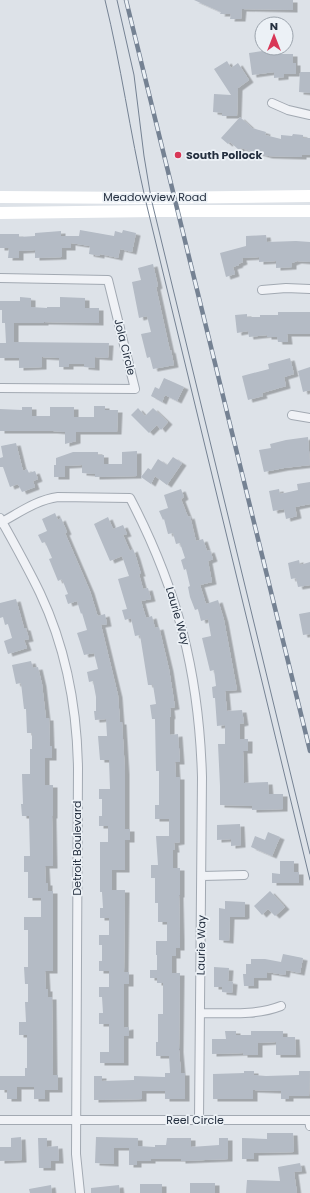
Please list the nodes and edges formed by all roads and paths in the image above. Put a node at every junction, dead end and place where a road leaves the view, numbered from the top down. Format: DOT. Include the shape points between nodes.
graph roads {
  1 [pos="272,103"];
  2 [pos="310,115"];
  3 [pos="310,196"];
  4 [pos="0,197"];
  5 [pos="310,211"];
  6 [pos="0,213"];
  7 [pos="0,278"];
  8 [pos="310,289"];
  9 [pos="262,290"];
  10 [pos="0,388"];
  11 [pos="292,415"];
  12 [pos="310,418"];
  13 [pos="1,521"];
  14 [pos="202,876"];
  15 [pos="244,876"];
  16 [pos="281,1006"];
  17 [pos="200,1013"];
  18 [pos="0,1120"];
  19 [pos="75,1120"];
  20 [pos="199,1120"];
  21 [pos="310,1126"];
  22 [pos="80,1193"];
  1 -- 2 [label="street"];
  3 -- 4 [label="main road, Meadowview Road"];
  5 -- 6 [label="main road, Meadowview Road"];
  7 -- 10 [label="street, Jola Circle" via="108,280 135,389"];
  8 -- 9 [label="street"];
  11 -- 12 [label="street"];
  13 -- 14 [label="street, Laurie Way" via="47,498 130,498 159,559 173,598 194,680 202,756"];
  13 -- 19 [label="street, Detroit Boulevard" via="28,569 52,621 67,669 74,705 78,768"];
  14 -- 15 [label="street"];
  14 -- 17 [label="street, Laurie Way"];
  16 -- 17 [label="street" via="256,1013"];
  17 -- 20 [label="street, Laurie Way"];
  18 -- 19 [label="street, Reel Circle"];
  19 -- 20 [label="street, Reel Circle"];
  19 -- 22 [label="street, Detroit Boulevard" via="76,1166"];
  20 -- 21 [label="street, Reel Circle" via="308,1120"];
}
